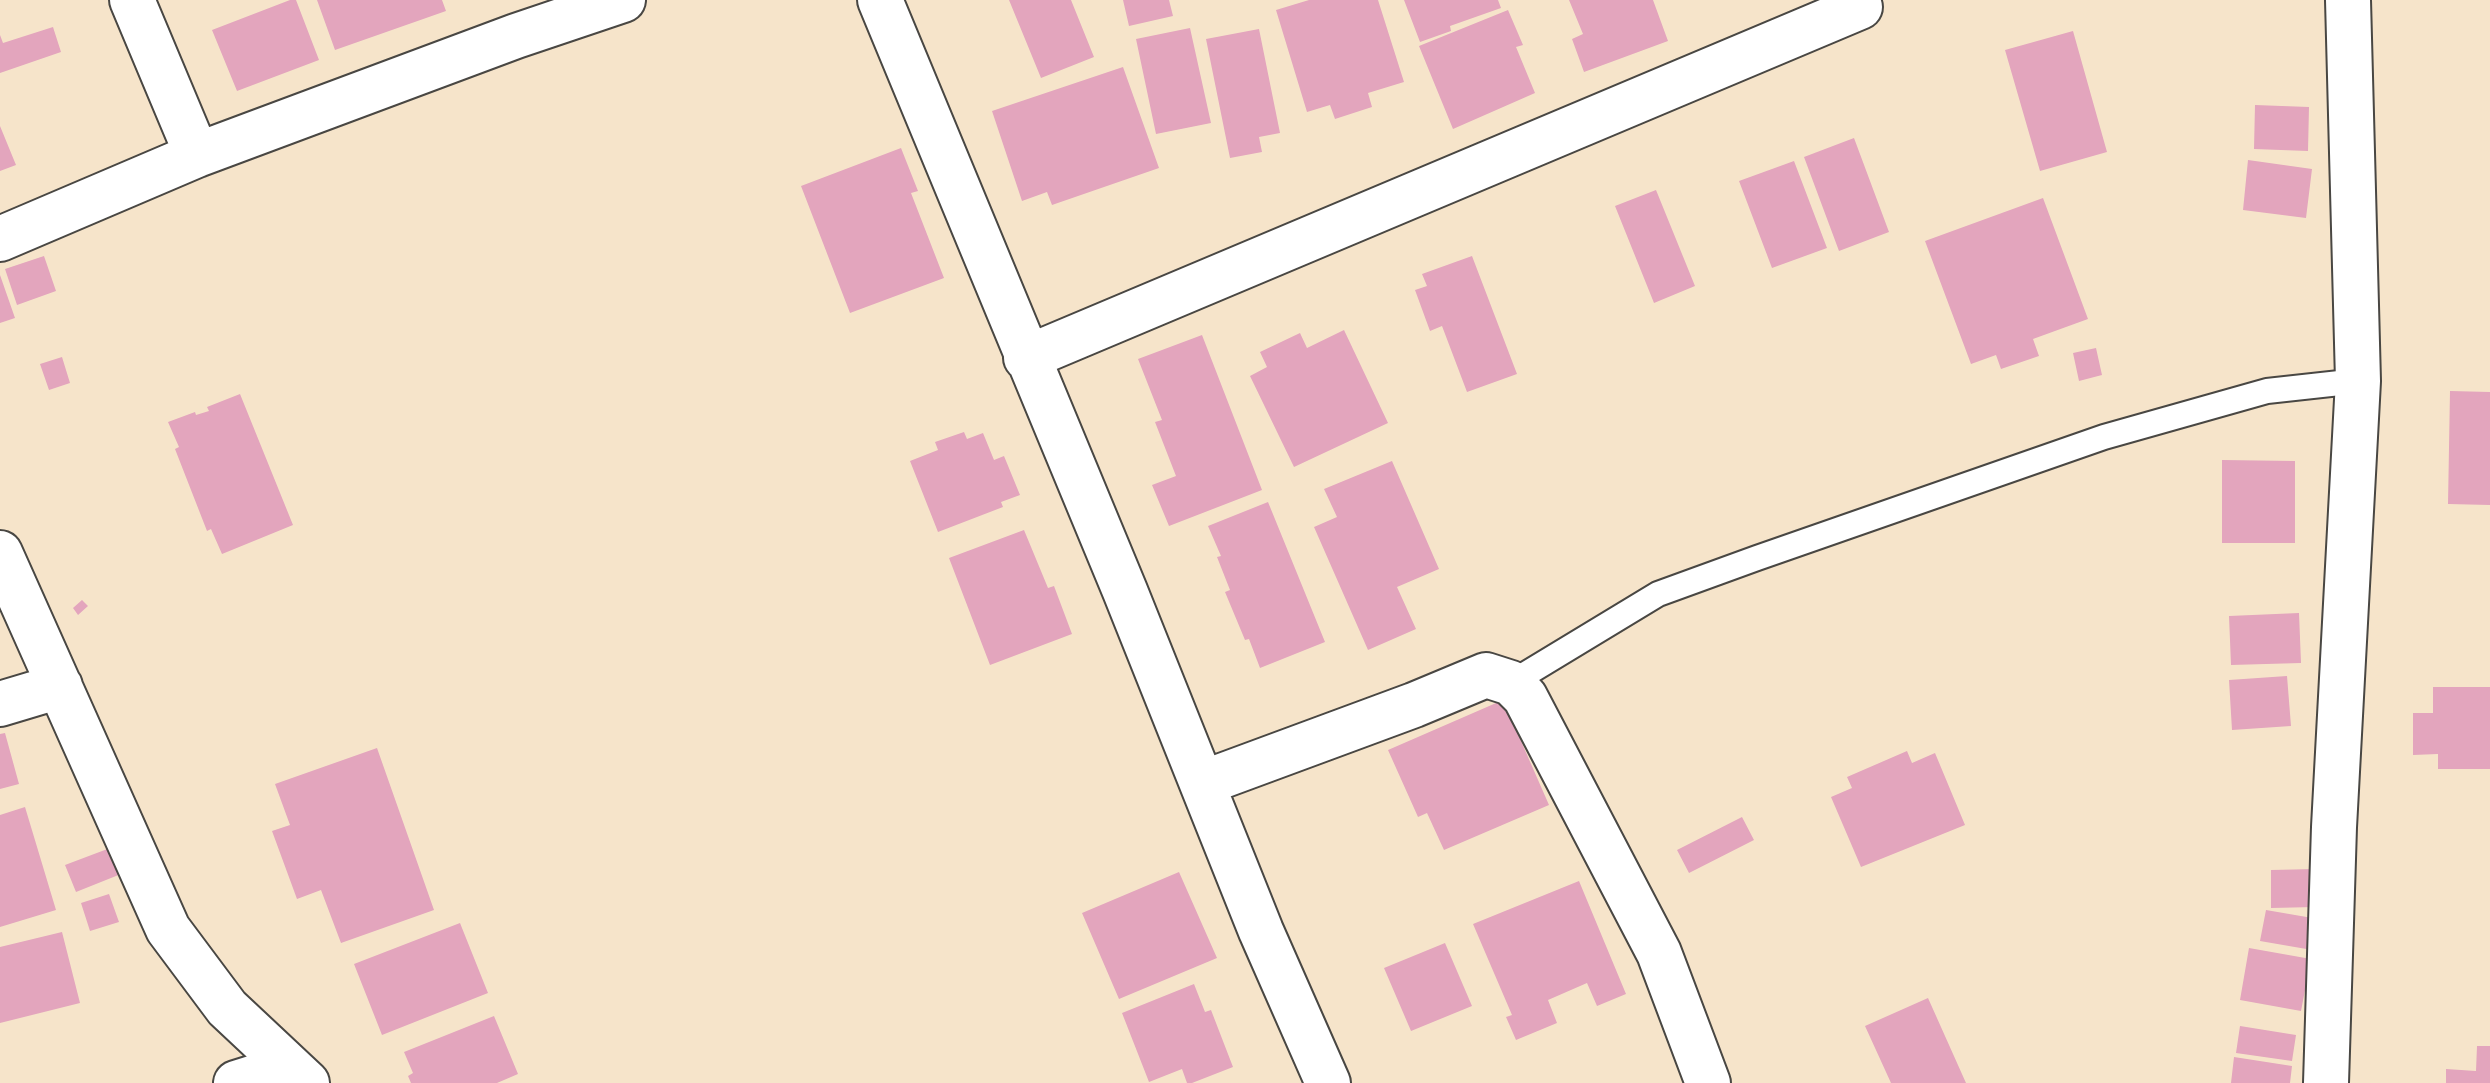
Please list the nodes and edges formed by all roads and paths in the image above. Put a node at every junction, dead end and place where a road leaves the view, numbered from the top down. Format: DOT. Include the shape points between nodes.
graph roads {
  1 [pos="132,0"];
  2 [pos="623,0"];
  3 [pos="880,0"];
  4 [pos="2348,0"];
  5 [pos="1860,7"];
  6 [pos="508,18"];
  7 [pos="197,155"];
  8 [pos="0,239"];
  9 [pos="1026,358"];
  10 [pos="2358,381"];
  11 [pos="0,553"];
  12 [pos="1511,683"];
  13 [pos="60,686"];
  14 [pos="0,704"];
  15 [pos="1203,783"];
  16 [pos="297,1075"];
  17 [pos="236,1083"];
  18 [pos="1328,1083"];
  19 [pos="1708,1083"];
  20 [pos="2326,1083"];
  1 -- 7 [label="street"];
  2 -- 6 [label="street"];
  3 -- 9 [label="street"];
  4 -- 10 [label="street"];
  5 -- 9 [label="street"];
  6 -- 7 [label="street"];
  7 -- 8 [label="street"];
  9 -- 15 [label="street"];
  10 -- 12 [label="lane" via="2267,391 2104,437 1757,558 1658,594"];
  10 -- 20 [label="street"];
  11 -- 13 [label="street"];
  12 -- 15 [label="street" via="1486,675"];
  12 -- 19 [label="street" via="1525,697 1659,953"];
  13 -- 14 [label="street"];
  13 -- 16 [label="street" via="168,929 227,1008"];
  15 -- 18 [label="street"];
  16 -- 17 [label="street"];
}
